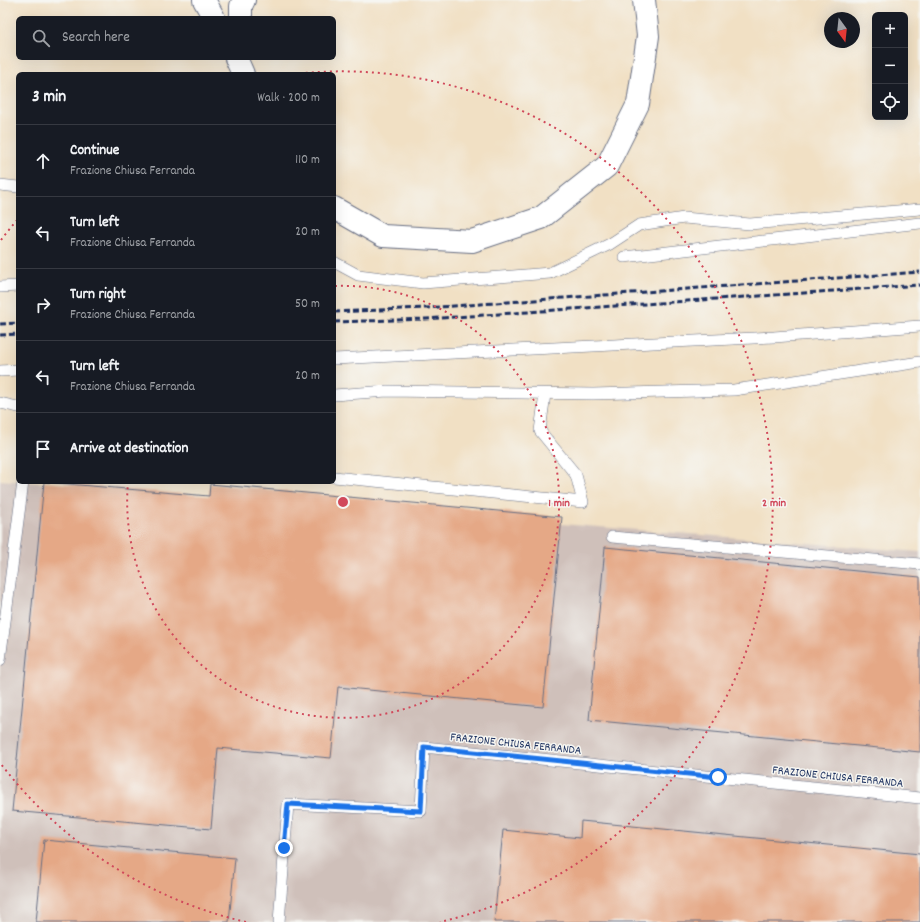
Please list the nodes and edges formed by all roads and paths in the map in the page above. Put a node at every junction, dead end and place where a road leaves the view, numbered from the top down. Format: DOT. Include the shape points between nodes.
graph roads {
  1 [pos="204,0"];
  2 [pos="244,0"];
  3 [pos="644,0"];
  4 [pos="213,16"];
  5 [pos="241,16"];
  6 [pos="0,185"];
  7 [pos="16,187"];
  8 [pos="336,209"];
  9 [pos="920,209"];
  10 [pos="920,223"];
  11 [pos="624,257"];
  12 [pos="336,263"];
  13 [pos="16,286"];
  14 [pos="0,287"];
  15 [pos="920,326"];
  16 [pos="336,359"];
  17 [pos="920,362"];
  18 [pos="16,370"];
  19 [pos="0,371"];
  20 [pos="544,394"];
  21 [pos="336,396"];
  22 [pos="0,403"];
  23 [pos="16,407"];
  24 [pos="336,477"];
  25 [pos="23,484"];
  26 [pos="612,537"];
  27 [pos="920,564"];
  28 [pos="0,660"];
  29 [pos="920,798"];
  30 [pos="279,922"];
  1 -- 4 [label="highway"];
  2 -- 5 [label="highway"];
  3 -- 8 [label="highway" via="648,36 638,104 607,166 541,218 472,241 383,236"];
  6 -- 7 [label="lane"];
  9 -- 12 [label="lane" via="750,224 684,218 638,225 610,244 550,273 422,283 358,275"];
  10 -- 11 [label="lane"];
  13 -- 14 [label="lane"];
  15 -- 16 [label="lane" via="774,337"];
  17 -- 20 [label="lane" via="734,390"];
  18 -- 19 [label="lane"];
  20 -- 21 [label="lane" via="386,391"];
  20 -- 24 [label="lane" via="540,431 576,475 583,502"];
  22 -- 23 [label="lane"];
  25 -- 28 [label="lane"];
  26 -- 27 [label="lane"];
  29 -- 30 [label="lane, FRAZIONE CHIUSA FERRANDA" via="424,747 421,811 288,804"];
}
